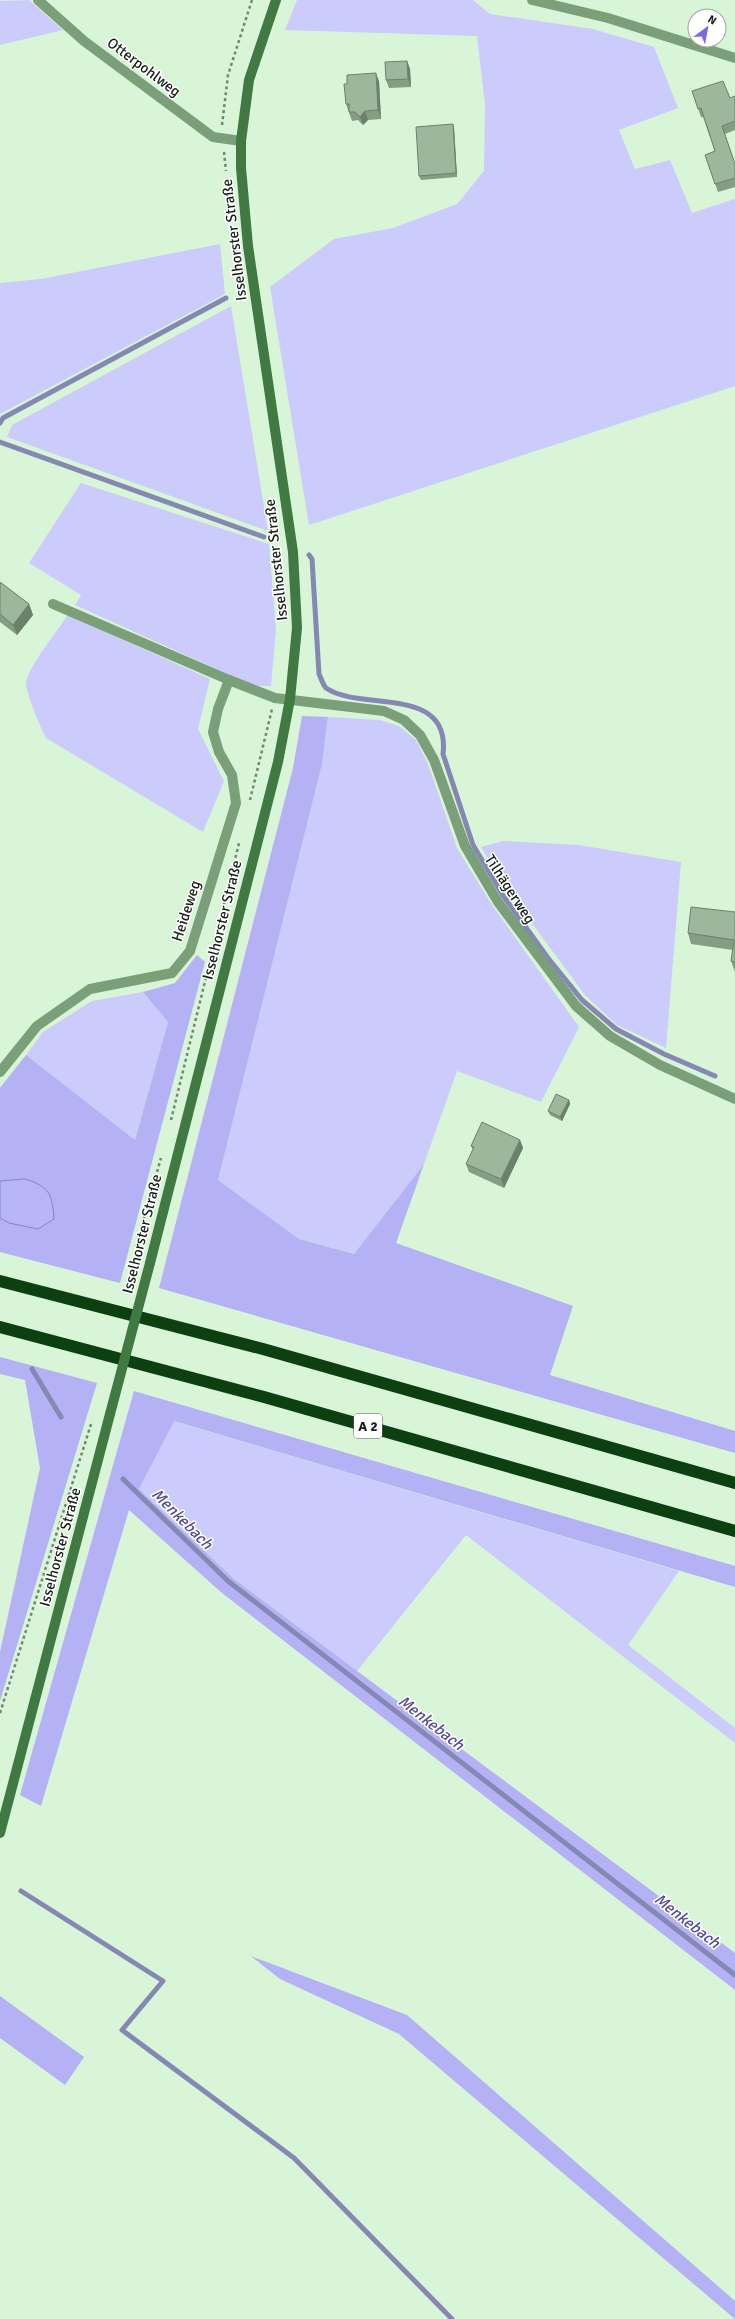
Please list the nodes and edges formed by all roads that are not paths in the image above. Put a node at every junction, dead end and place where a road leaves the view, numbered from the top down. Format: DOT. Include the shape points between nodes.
graph roads {
  1 [pos="38,0"];
  2 [pos="276,0"];
  3 [pos="532,0"];
  4 [pos="735,58"];
  5 [pos="241,141"];
  6 [pos="53,604"];
  7 [pos="229,680"];
  8 [pos="290,699"];
  9 [pos="0,1072"];
  10 [pos="735,1099"];
  11 [pos="0,1280"];
  12 [pos="136,1316"];
  13 [pos="0,1327"];
  14 [pos="735,1483"];
  15 [pos="735,1531"];
  16 [pos="0,1833"];
  1 -- 5 [label="street, Otterpohlweg" via="84,41 213,137"];
  2 -- 5 [label="street, Isselhorster Straße" via="249,80"];
  3 -- 4 [label="street" via="608,18"];
  5 -- 8 [label="street, Isselhorster Straße" via="242,202 293,552 297,628"];
  6 -- 7 [label="street"];
  7 -- 8 [label="street" via="275,698"];
  7 -- 9 [label="street, Heideweg" via="213,732 219,752 232,774 236,803 190,951 172,973 90,990 37,1026"];
  8 -- 10 [label="street, Tilhägerweg" via="384,711 404,720 420,736 434,760 465,846 498,902 576,1006 610,1036 660,1065"];
  8 -- 12 [label="street, Isselhorster Straße, bridge" via="262,826"];
  11 -- 12 [label="highway"];
  12 -- 14 [label="highway" via="263,1349"];
  12 -- 16 [label="street, Isselhorster Straße, bridge"];
  13 -- 15 [label="highway, A 2" via="264,1396"];
}
